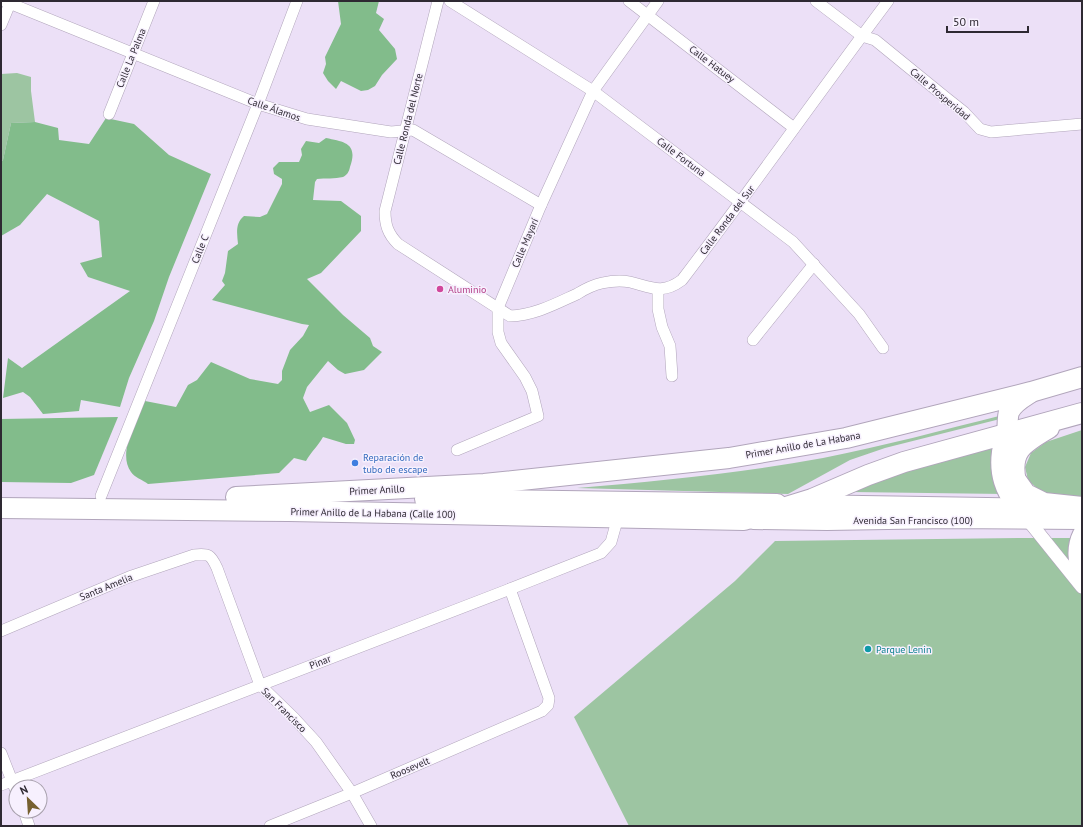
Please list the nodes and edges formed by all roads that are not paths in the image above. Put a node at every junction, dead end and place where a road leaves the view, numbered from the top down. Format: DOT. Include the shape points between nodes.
graph roads {
  1 [pos="154,1"];
  2 [pos="297,1"];
  3 [pos="438,1"];
  4 [pos="450,1"];
  5 [pos="630,1"];
  6 [pos="658,1"];
  7 [pos="816,1"];
  8 [pos="888,1"];
  9 [pos="9,2"];
  10 [pos="647,15"];
  11 [pos="1,25"];
  12 [pos="862,36"];
  13 [pos="133,53"];
  14 [pos="593,91"];
  15 [pos="258,104"];
  16 [pos="109,114"];
  17 [pos="1082,124"];
  18 [pos="794,128"];
  19 [pos="406,130"];
  20 [pos="741,202"];
  21 [pos="541,205"];
  22 [pos="814,264"];
  23 [pos="658,290"];
  24 [pos="498,308"];
  25 [pos="753,340"];
  26 [pos="883,348"];
  27 [pos="672,376"];
  28 [pos="1082,377"];
  29 [pos="1031,392"];
  30 [pos="1074,415"];
  31 [pos="1007,434"];
  32 [pos="457,450"];
  33 [pos="1016,480"];
  34 [pos="518,481"];
  35 [pos="101,496"];
  36 [pos="236,497"];
  37 [pos="797,504"];
  38 [pos="3,506"];
  39 [pos="1082,507"];
  40 [pos="1023,514"];
  41 [pos="618,516"];
  42 [pos="744,520"];
  43 [pos="1082,520"];
  44 [pos="1082,534"];
  45 [pos="213,558"];
  46 [pos="1082,576"];
  47 [pos="1082,587"];
  48 [pos="510,589"];
  49 [pos="1,631"];
  50 [pos="260,685"];
  51 [pos="1,753"];
  52 [pos="12,779"];
  53 [pos="15,779"];
  54 [pos="352,793"];
  55 [pos="270,826"];
  56 [pos="371,826"];
  1 -- 13 [label="street, Calle La Palma"];
  2 -- 15 [label="street, Calle C"];
  3 -- 19 [label="street, Calle Ronda del Norte"];
  4 -- 14 [label="street, Calle Fortuna"];
  5 -- 10 [label="street, Calle Hatuey"];
  6 -- 10 [label="street, Calle Mayarí"];
  7 -- 12 [label="street, Calle Prosperidad"];
  8 -- 12 [label="street, Calle Ronda del Sur"];
  9 -- 11 [label="street"];
  9 -- 13 [label="street, Calle Álamos"];
  10 -- 14 [label="street, Calle Mayarí"];
  10 -- 18 [label="street, Calle Hatuey"];
  12 -- 17 [label="street, Calle Prosperidad" via="875,40 964,112 980,129 991,132"];
  12 -- 18 [label="street, Calle Ronda del Sur"];
  13 -- 15 [label="street, Calle Álamos"];
  13 -- 16 [label="street, Calle La Palma"];
  14 -- 20 [label="street, Calle Fortuna"];
  14 -- 21 [label="street, Calle Mayarí"];
  15 -- 19 [label="street, Calle Álamos" via="307,120 391,132"];
  15 -- 35 [label="street, Calle C"];
  18 -- 20 [label="street, Calle Ronda del Sur"];
  19 -- 21 [label="street, Calle Álamos" via="420,133"];
  19 -- 24 [label="street, Calle Ronda del Norte" via="385,211 385,221 391,236 398,244"];
  20 -- 22 [label="street, Calle Fortuna" via="793,242"];
  20 -- 23 [label="street, Calle Ronda del Sur" via="682,280"];
  21 -- 24 [label="street, Calle Mayarí"];
  22 -- 25 [label="street"];
  22 -- 26 [label="street, Calle Fortuna" via="859,314"];
  23 -- 24 [label="street" via="628,282 602,283 539,312 510,316"];
  23 -- 27 [label="street" via="658,309 670,346"];
  24 -- 32 [label="street, Calle Mayarí" via="498,332 501,343 525,377 532,391 538,416"];
  28 -- 29 [label="highway, Primer Anillo de La Habana"];
  29 -- 31 [label="highway" via="1016,402 1009,413"];
  29 -- 34 [label="highway, Primer Anillo de La Habana" via="890,428 789,448 702,461"];
  30 -- 31 [label="highway, Primer Anillo de La Habana (Calle 100)"];
  30 -- 33 [label="highway" via="1037,436 1020,450 1013,464"];
  31 -- 37 [label="highway, Primer Anillo de La Habana (Calle 100)" via="904,462"];
  31 -- 40 [label="highway" via="1002,452 1002,477 1008,492"];
  33 -- 39 [label="highway" via="1026,494 1044,503"];
  33 -- 40 [label="highway"];
  34 -- 36 [label="highway, Primer Anillo"];
  35 -- 36 [label="highway, Primer Anillo de La Habana (Calle 100)"];
  35 -- 38 [label="highway, Primer Anillo de La Habana (Calle 100)"];
  36 -- 37 [label="highway"];
  37 -- 40 [label="highway, Avenida San Francisco (100)"];
  37 -- 42 [label="highway, Primer Anillo de La Habana (Calle 100)"];
  38 -- 41 [label="highway, Primer Anillo de La Habana (Calle 100)"];
  39 -- 40 [label="highway, Avenida San Francisco (100)"];
  40 -- 42 [label="highway, Avenida San Francisco (100)" via="827,521"];
  40 -- 43 [label="highway, Avenida San Francisco (100)"];
  40 -- 47 [label="street"];
  41 -- 42 [label="highway, Primer Anillo de La Habana (Calle 100)"];
  41 -- 48 [label="street, Pinar" via="611,542 601,553"];
  44 -- 46 [label="highway" via="1078,541 1077,555"];
  45 -- 49 [label="street, Santa Amelia" via="202,554 194,555 129,577"];
  45 -- 50 [label="street, San Francisco"];
  48 -- 50 [label="street, Pinar"];
  48 -- 54 [label="street, Roosevelt" via="549,698 548,705 542,711"];
  50 -- 53 [label="street, Pinar"];
  50 -- 54 [label="street, San Francisco" via="316,742"];
  51 -- 52 [label="street"];
  54 -- 55 [label="street, Roosevelt"];
  54 -- 56 [label="street, San Francisco"];
}
